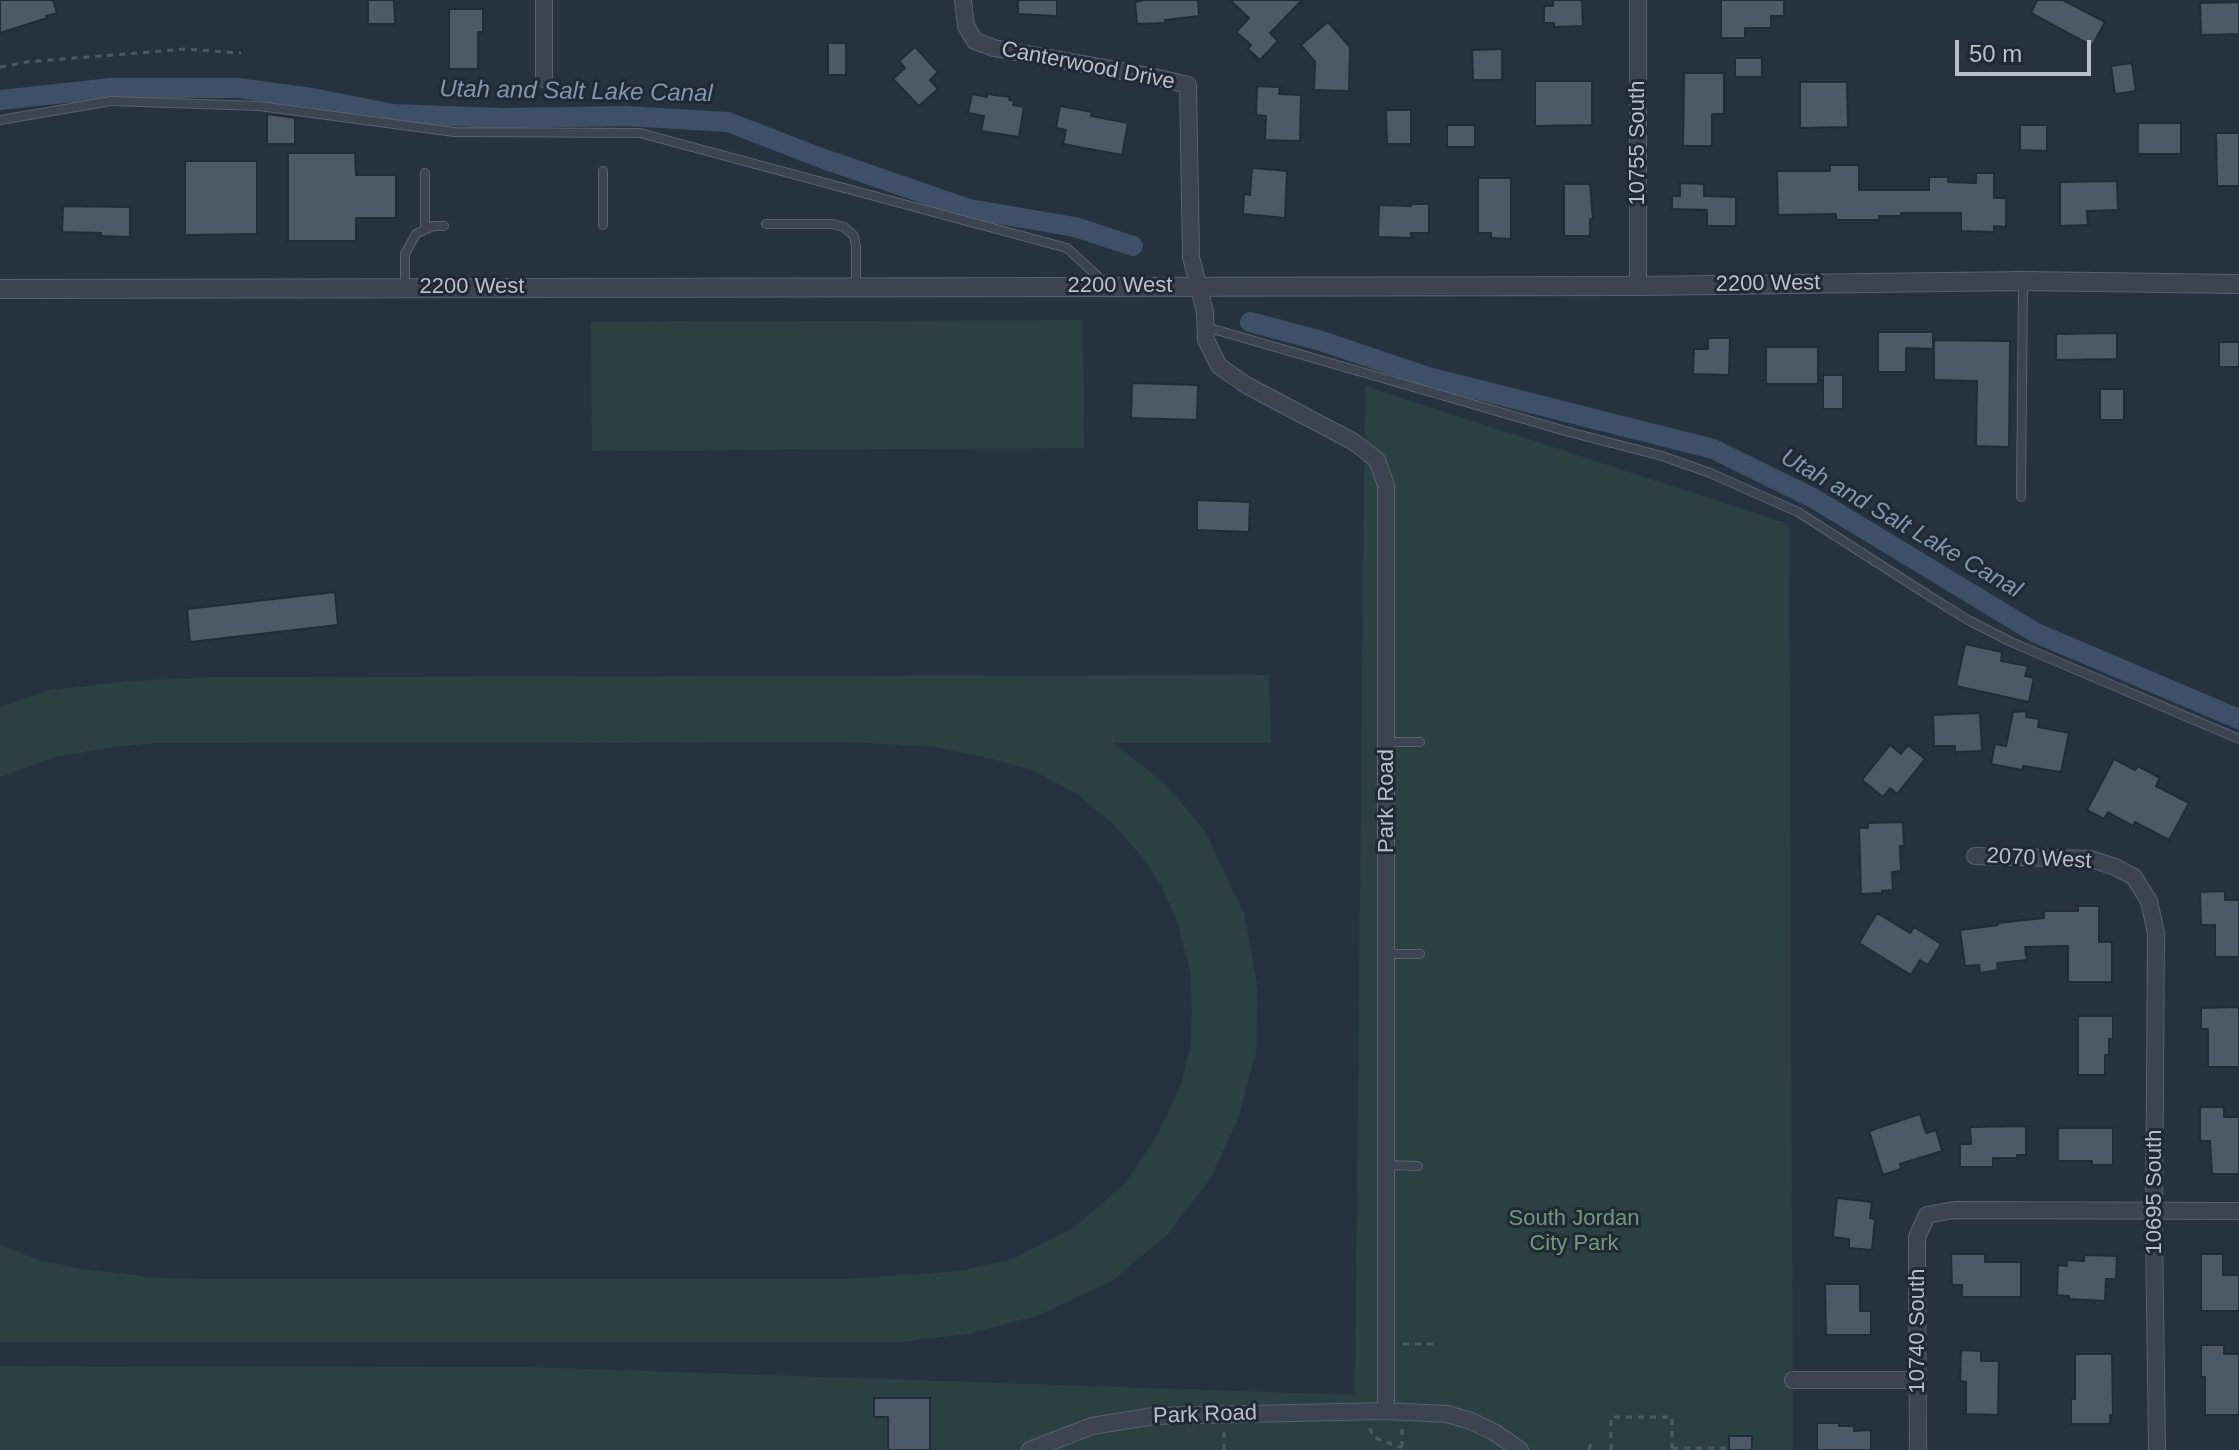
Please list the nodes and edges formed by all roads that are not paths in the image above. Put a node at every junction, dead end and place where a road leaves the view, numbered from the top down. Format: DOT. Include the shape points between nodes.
graph roads {
  1 [pos="544,0"];
  2 [pos="963,0"];
  3 [pos="1638,0"];
  4 [pos="544,79"];
  5 [pos="0,120"];
  6 [pos="603,171"];
  7 [pos="425,173"];
  8 [pos="766,224"];
  9 [pos="603,225"];
  10 [pos="444,226"];
  11 [pos="425,230"];
  12 [pos="2023,281"];
  13 [pos="2239,284"];
  14 [pos="1108,286"];
  15 [pos="1198,286"];
  16 [pos="1638,286"];
  17 [pos="405,287"];
  18 [pos="856,287"];
  19 [pos="0,289"];
  20 [pos="1206,327"];
  21 [pos="2021,497"];
  22 [pos="2239,739"];
  23 [pos="1387,742"];
  24 [pos="1420,742"];
  25 [pos="1975,856"];
  26 [pos="2156,933"];
  27 [pos="1386,954"];
  28 [pos="1420,954"];
  29 [pos="1385,1165"];
  30 [pos="1418,1166"];
  31 [pos="2154,1211"];
  32 [pos="2239,1211"];
  33 [pos="1793,1380"];
  34 [pos="1918,1380"];
  35 [pos="1386,1411"];
  36 [pos="1030,1450"];
  37 [pos="1520,1450"];
  38 [pos="1918,1450"];
  39 [pos="2157,1450"];
  1 -- 4 [label="street"];
  2 -- 15 [label="street, Canterwood Drive" via="966,26 975,41 1188,85 1191,257"];
  3 -- 16 [label="street, 10755 South"];
  5 -- 14 [label="lane" via="111,101 259,106 454,132 640,133 1067,248"];
  6 -- 9 [label="lane"];
  7 -- 11 [label="lane"];
  8 -- 18 [label="lane" via="844,227 854,236"];
  10 -- 11 [label="lane"];
  11 -- 17 [label="lane" via="416,234 405,254"];
  12 -- 13 [label="street, 2200 West"];
  12 -- 16 [label="street, 2200 West"];
  12 -- 21 [label="lane"];
  14 -- 15 [label="street, 2200 West"];
  14 -- 18 [label="street, 2200 West"];
  15 -- 16 [label="street, 2200 West"];
  15 -- 20 [label="street, Park Road"];
  17 -- 18 [label="street, 2200 West"];
  17 -- 19 [label="street, 2200 West"];
  20 -- 22 [label="lane" via="1662,456 1725,479 1798,512 2001,636"];
  20 -- 23 [label="street, Park Road" via="1206,340 1219,366 1377,460 1386,485"];
  23 -- 24 [label="lane"];
  23 -- 27 [label="street, Park Road"];
  25 -- 26 [label="street, 2070 West" via="2091,859 2115,867 2134,877 2149,901"];
  26 -- 31 [label="street, 10695 South"];
  27 -- 28 [label="lane"];
  27 -- 29 [label="street, Park Road"];
  29 -- 30 [label="lane"];
  29 -- 35 [label="street, Park Road"];
  31 -- 32 [label="street"];
  31 -- 34 [label="street, 10740 South" via="1954,1210 1927,1215 1917,1237"];
  31 -- 39 [label="street, 10695 South"];
  33 -- 34 [label="street"];
  34 -- 38 [label="street, 10740 South"];
  35 -- 36 [label="street, Park Road" via="1154,1416 1092,1426"];
  35 -- 37 [label="street, Park Road" via="1447,1414 1494,1432"];
}
